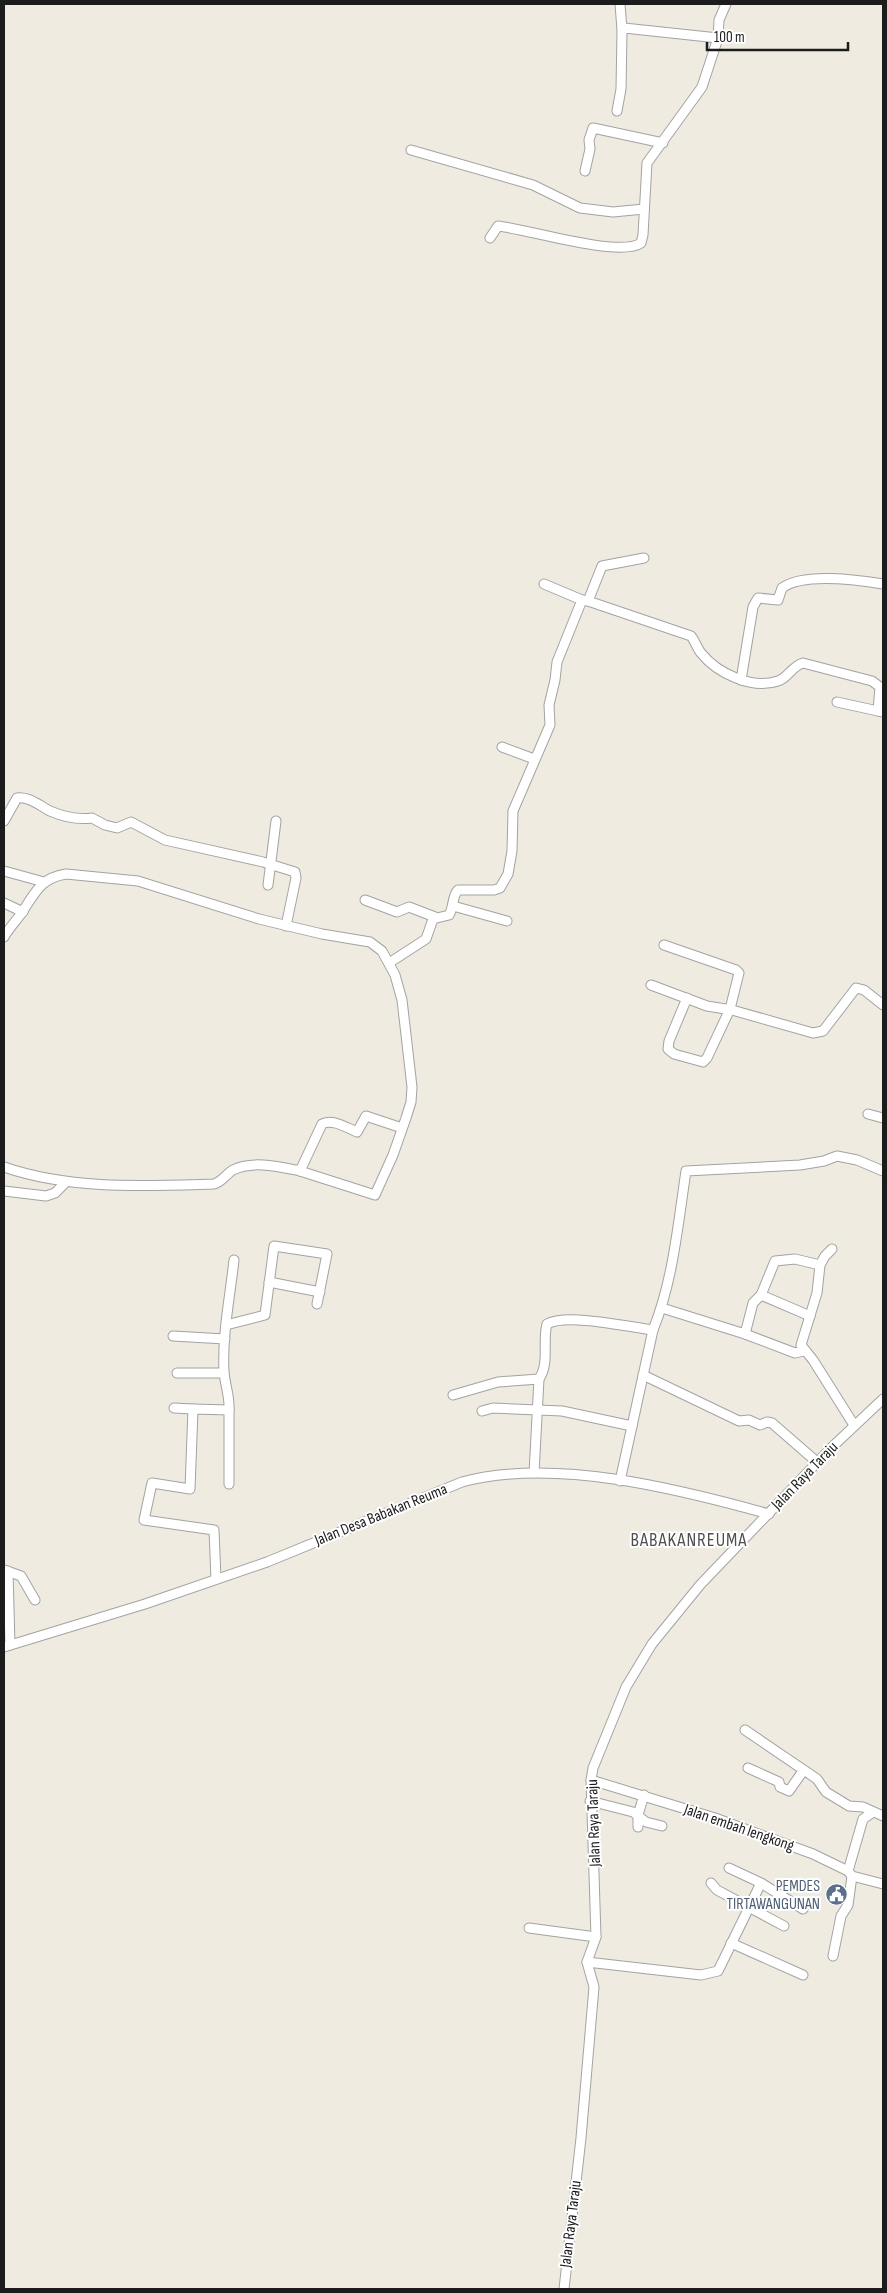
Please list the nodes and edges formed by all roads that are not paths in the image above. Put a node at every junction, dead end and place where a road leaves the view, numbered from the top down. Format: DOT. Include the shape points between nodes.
graph roads {
  1 [pos="620,4"];
  2 [pos="726,4"];
  3 [pos="622,30"];
  4 [pos="718,38"];
  5 [pos="617,111"];
  6 [pos="662,142"];
  7 [pos="411,150"];
  8 [pos="584,171"];
  9 [pos="644,209"];
  10 [pos="490,238"];
  11 [pos="644,558"];
  12 [pos="544,584"];
  13 [pos="883,584"];
  14 [pos="585,601"];
  15 [pos="741,680"];
  16 [pos="837,702"];
  17 [pos="881,712"];
  18 [pos="502,747"];
  19 [pos="534,759"];
  20 [pos="276,820"];
  21 [pos="4,821"];
  22 [pos="271,865"];
  23 [pos="4,871"];
  24 [pos="44,882"];
  25 [pos="268,885"];
  26 [pos="365,900"];
  27 [pos="4,903"];
  28 [pos="453,906"];
  29 [pos="22,912"];
  30 [pos="435,917"];
  31 [pos="507,921"];
  32 [pos="286,926"];
  33 [pos="4,937"];
  34 [pos="664,945"];
  35 [pos="389,963"];
  36 [pos="651,985"];
  37 [pos="687,998"];
  38 [pos="883,1005"];
  39 [pos="730,1009"];
  40 [pos="868,1114"];
  41 [pos="883,1118"];
  42 [pos="402,1128"];
  43 [pos="4,1167"];
  44 [pos="300,1171"];
  45 [pos="883,1171"];
  46 [pos="66,1182"];
  47 [pos="4,1191"];
  48 [pos="832,1249"];
  49 [pos="234,1260"];
  50 [pos="820,1264"];
  51 [pos="269,1282"];
  52 [pos="320,1292"];
  53 [pos="761,1295"];
  54 [pos="317,1304"];
  55 [pos="662,1308"];
  56 [pos="810,1316"];
  57 [pos="226,1325"];
  58 [pos="653,1330"];
  59 [pos="745,1334"];
  60 [pos="173,1336"];
  61 [pos="225,1339"];
  62 [pos="804,1351"];
  63 [pos="177,1373"];
  64 [pos="224,1373"];
  65 [pos="643,1375"];
  66 [pos="539,1379"];
  67 [pos="453,1395"];
  68 [pos="881,1404"];
  69 [pos="174,1408"];
  70 [pos="193,1409"];
  71 [pos="229,1410"];
  72 [pos="538,1410"];
  73 [pos="482,1411"];
  74 [pos="854,1425"];
  75 [pos="632,1426"];
  76 [pos="818,1463"];
  77 [pos="534,1473"];
  78 [pos="620,1481"];
  79 [pos="229,1484"];
  80 [pos="769,1514"];
  81 [pos="6,1571"];
  82 [pos="216,1579"];
  83 [pos="35,1600"];
  84 [pos="7,1646"];
  85 [pos="745,1730"];
  86 [pos="748,1768"];
  87 [pos="803,1771"];
  88 [pos="591,1780"];
  89 [pos="644,1795"];
  90 [pos="590,1801"];
  91 [pos="873,1812"];
  92 [pos="638,1815"];
  93 [pos="883,1816"];
  94 [pos="662,1826"];
  95 [pos="638,1827"];
  96 [pos="728,1868"];
  97 [pos="850,1874"];
  98 [pos="711,1883"];
  99 [pos="761,1883"];
  100 [pos="883,1884"];
  101 [pos="748,1906"];
  102 [pos="803,1909"];
  103 [pos="784,1926"];
  104 [pos="530,1928"];
  105 [pos="596,1937"];
  106 [pos="731,1943"];
  107 [pos="833,1956"];
  108 [pos="587,1962"];
  109 [pos="803,1975"];
  110 [pos="564,2289"];
  1 -- 3 [label="street"];
  2 -- 4 [label="street" via="719,20"];
  3 -- 4 [label="street"];
  3 -- 5 [label="street" via="621,88"];
  4 -- 6 [label="street" via="702,87"];
  6 -- 8 [label="street" via="593,128"];
  6 -- 9 [label="street" via="646,168"];
  7 -- 9 [label="street" via="533,185 589,210"];
  9 -- 10 [label="street" via="641,243 634,246 593,246 498,226"];
  11 -- 14 [label="street" via="602,566"];
  12 -- 14 [label="street"];
  13 -- 15 [label="street" via="833,579 799,582 782,588 778,600 758,598 753,607"];
  14 -- 15 [label="street" via="691,636 701,653 716,667"];
  14 -- 19 [label="street" via="557,662 549,705 550,725"];
  15 -- 17 [label="street" via="777,682 799,664 810,664 878,684"];
  16 -- 17 [label="street"];
  18 -- 19 [label="street"];
  19 -- 28 [label="street" via="513,811 512,851 504,883 494,890 460,889 454,894"];
  20 -- 22 [label="street"];
  21 -- 22 [label="street" via="17,798 25,797 71,818 92,818 117,828 131,822 165,840"];
  22 -- 25 [label="street"];
  22 -- 32 [label="street" via="296,874"];
  23 -- 24 [label="street"];
  24 -- 29 [label="street"];
  24 -- 32 [label="street" via="66,874 138,881"];
  26 -- 30 [label="street" via="397,912 409,907"];
  27 -- 29 [label="street"];
  28 -- 30 [label="street" via="449,915"];
  28 -- 31 [label="street"];
  29 -- 33 [label="street"];
  30 -- 35 [label="street" via="426,938"];
  32 -- 35 [label="street" via="370,942 382,951"];
  34 -- 39 [label="street" via="738,971 740,975"];
  35 -- 42 [label="street" via="395,975 406,1023 412,1088"];
  36 -- 37 [label="street"];
  37 -- 39 [label="street" via="707,1006"];
  37 -- 39 [label="street" via="668,1049 698,1062 708,1058"];
  38 -- 39 [label="street" via="864,990 856,988 819,1033"];
  40 -- 41 [label="street"];
  42 -- 44 [label="street" via="366,1116 357,1132 325,1122"];
  42 -- 44 [label="street" via="375,1195"];
  43 -- 46 [label="street"];
  44 -- 46 [label="street" via="255,1165 232,1171 214,1184"];
  45 -- 55 [label="street" via="837,1156 800,1165 686,1171"];
  46 -- 47 [label="street" via="55,1193 46,1196"];
  48 -- 50 [label="street"];
  49 -- 57 [label="street"];
  50 -- 53 [label="street" via="796,1259 775,1261"];
  50 -- 56 [label="street" via="817,1293"];
  51 -- 52 [label="street"];
  51 -- 52 [label="street" via="274,1246 327,1254"];
  51 -- 57 [label="street" via="265,1316"];
  52 -- 54 [label="street"];
  53 -- 56 [label="street"];
  53 -- 59 [label="street" via="754,1303"];
  55 -- 58 [label="street"];
  55 -- 59 [label="street"];
  56 -- 62 [label="street" via="801,1340"];
  57 -- 61 [label="street"];
  58 -- 65 [label="street"];
  58 -- 66 [label="street" via="574,1320 552,1321 547,1324 546,1352"];
  59 -- 62 [label="street" via="795,1353"];
  60 -- 61 [label="street"];
  61 -- 64 [label="street"];
  62 -- 74 [label="street"];
  63 -- 64 [label="street"];
  64 -- 71 [label="street"];
  65 -- 75 [label="street"];
  65 -- 76 [label="street" via="739,1421 749,1420 760,1425 772,1423"];
  66 -- 67 [label="street" via="498,1382"];
  66 -- 72 [label="street"];
  68 -- 74 [label="street, Jalan Raya Taraju"];
  69 -- 70 [label="street"];
  70 -- 71 [label="street"];
  70 -- 82 [label="street" via="190,1489 152,1483 144,1520 214,1530"];
  71 -- 79 [label="street"];
  72 -- 73 [label="street" via="493,1408"];
  72 -- 75 [label="street" via="580,1414"];
  72 -- 77 [label="street"];
  74 -- 76 [label="street, Jalan Raya Taraju"];
  75 -- 78 [label="street"];
  76 -- 80 [label="street, Jalan Raya Taraju"];
  77 -- 78 [label="street, Jalan Desa Babakan Reuma" via="572,1474"];
  77 -- 82 [label="street, Jalan Desa Babakan Reuma" via="495,1475 462,1482 266,1562"];
  78 -- 80 [label="street, Jalan Desa Babakan Reuma" via="696,1495"];
  80 -- 88 [label="street, Jalan Raya Taraju" via="700,1585 646,1654 616,1708"];
  81 -- 83 [label="street" via="20,1576"];
  81 -- 84 [label="street"];
  82 -- 84 [label="street, Jalan Desa Babakan Reuma"];
  85 -- 87 [label="street"];
  86 -- 87 [label="street" via="779,1782 789,1791"];
  87 -- 91 [label="street" via="816,1779 826,1792 849,1806 864,1807"];
  88 -- 89 [label="street, Jalan embah lengkong"];
  88 -- 90 [label="street, Jalan Raya Taraju"];
  89 -- 92 [label="street"];
  89 -- 97 [label="street, Jalan embah lengkong" via="813,1854"];
  90 -- 92 [label="street"];
  90 -- 105 [label="street, Jalan Raya Taraju" via="596,1880"];
  91 -- 93 [label="street"];
  91 -- 97 [label="street" via="863,1819"];
  92 -- 94 [label="street" via="646,1822"];
  92 -- 95 [label="street"];
  96 -- 99 [label="street"];
  97 -- 100 [label="street, Jalan embah lengkong"];
  97 -- 107 [label="street" via="848,1905 841,1916"];
  98 -- 101 [label="street" via="717,1890"];
  99 -- 101 [label="street"];
  99 -- 102 [label="street"];
  101 -- 103 [label="street"];
  101 -- 106 [label="street"];
  104 -- 105 [label="street"];
  105 -- 108 [label="street, Jalan Raya Taraju"];
  106 -- 108 [label="street" via="722,1967 707,1974"];
  106 -- 109 [label="street"];
  108 -- 110 [label="street, Jalan Raya Taraju" via="594,1987"];
}
